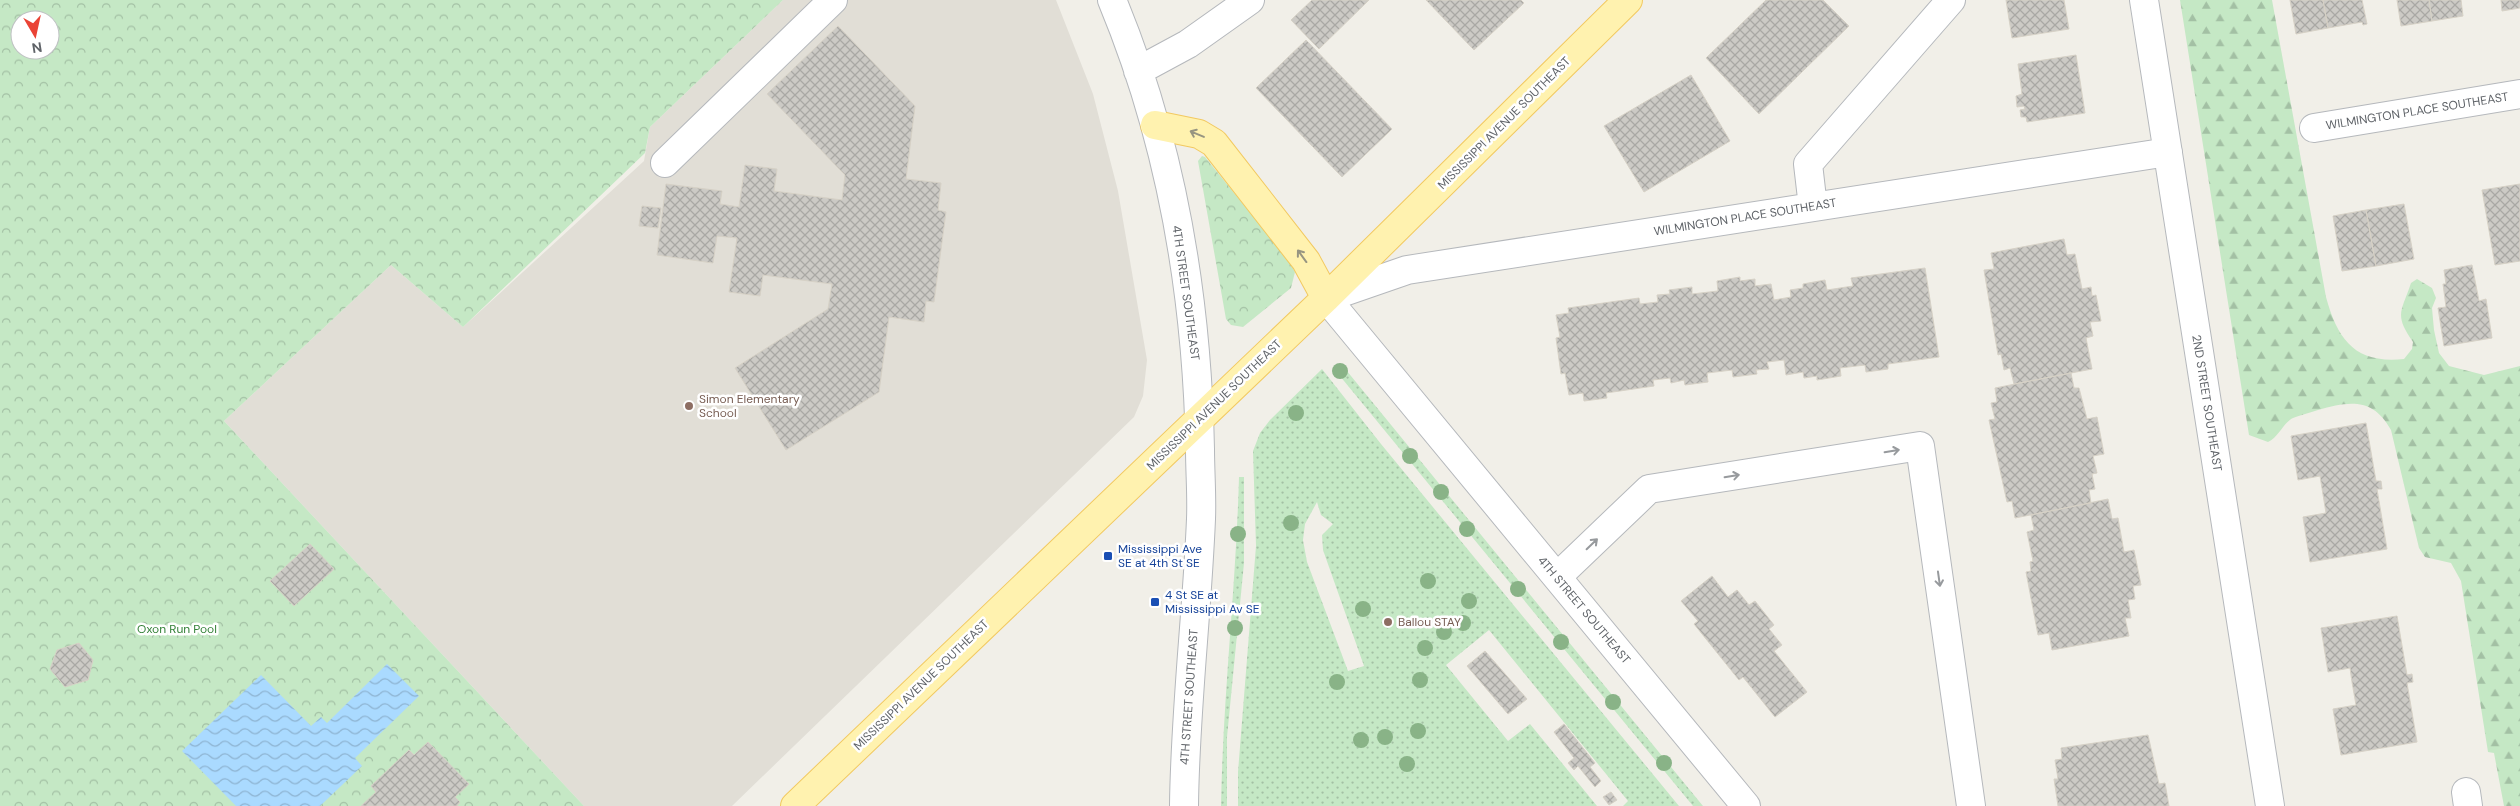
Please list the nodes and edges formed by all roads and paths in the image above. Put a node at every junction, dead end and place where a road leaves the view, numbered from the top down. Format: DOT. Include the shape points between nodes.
graph roads {
  1 [pos="833,0"];
  2 [pos="1112,0"];
  3 [pos="1250,0"];
  4 [pos="1628,0"];
  5 [pos="1952,0"];
  6 [pos="2144,0"];
  7 [pos="1138,71"];
  8 [pos="2520,94"];
  9 [pos="1156,125"];
  10 [pos="2314,128"];
  11 [pos="2168,152"];
  12 [pos="665,163"];
  13 [pos="1813,207"];
  14 [pos="1326,298"];
  15 [pos="1199,419"];
  16 [pos="1557,577"];
  17 [pos="795,806"];
  18 [pos="1184,806"];
  19 [pos="1746,806"];
  20 [pos="1971,806"];
  21 [pos="2270,806"];
  1 -- 12 [label="street"];
  2 -- 7 [label="street, 4TH STREET SOUTHEAST"];
  3 -- 7 [label="street" via="1188,44"];
  4 -- 14 [label="main road, MISSISSIPPI AVENUE SOUTHEAST"];
  5 -- 13 [label="street" via="1808,164"];
  6 -- 11 [label="street, 2ND STREET SOUTHEAST"];
  7 -- 9 [label="street, 4TH STREET SOUTHEAST"];
  8 -- 10 [label="street, WILMINGTON PLACE SOUTHEAST"];
  14 -- 9 [label="main road, one-way" via="1306,261 1214,143 1199,134"];
  9 -- 15 [label="street, 4TH STREET SOUTHEAST" via="1174,205 1188,292"];
  11 -- 13 [label="street, WILMINGTON PLACE SOUTHEAST"];
  11 -- 21 [label="street, 2ND STREET SOUTHEAST"];
  13 -- 14 [label="street, WILMINGTON PLACE SOUTHEAST" via="1407,270"];
  14 -- 15 [label="main road, MISSISSIPPI AVENUE SOUTHEAST"];
  14 -- 16 [label="street, 4TH STREET SOUTHEAST"];
  15 -- 17 [label="main road, MISSISSIPPI AVENUE SOUTHEAST"];
  15 -- 18 [label="street, 4TH STREET SOUTHEAST" via="1201,517"];
  16 -- 19 [label="street, 4TH STREET SOUTHEAST"];
  16 -- 20 [label="street, one-way" via="1649,489 1920,446"];
}
